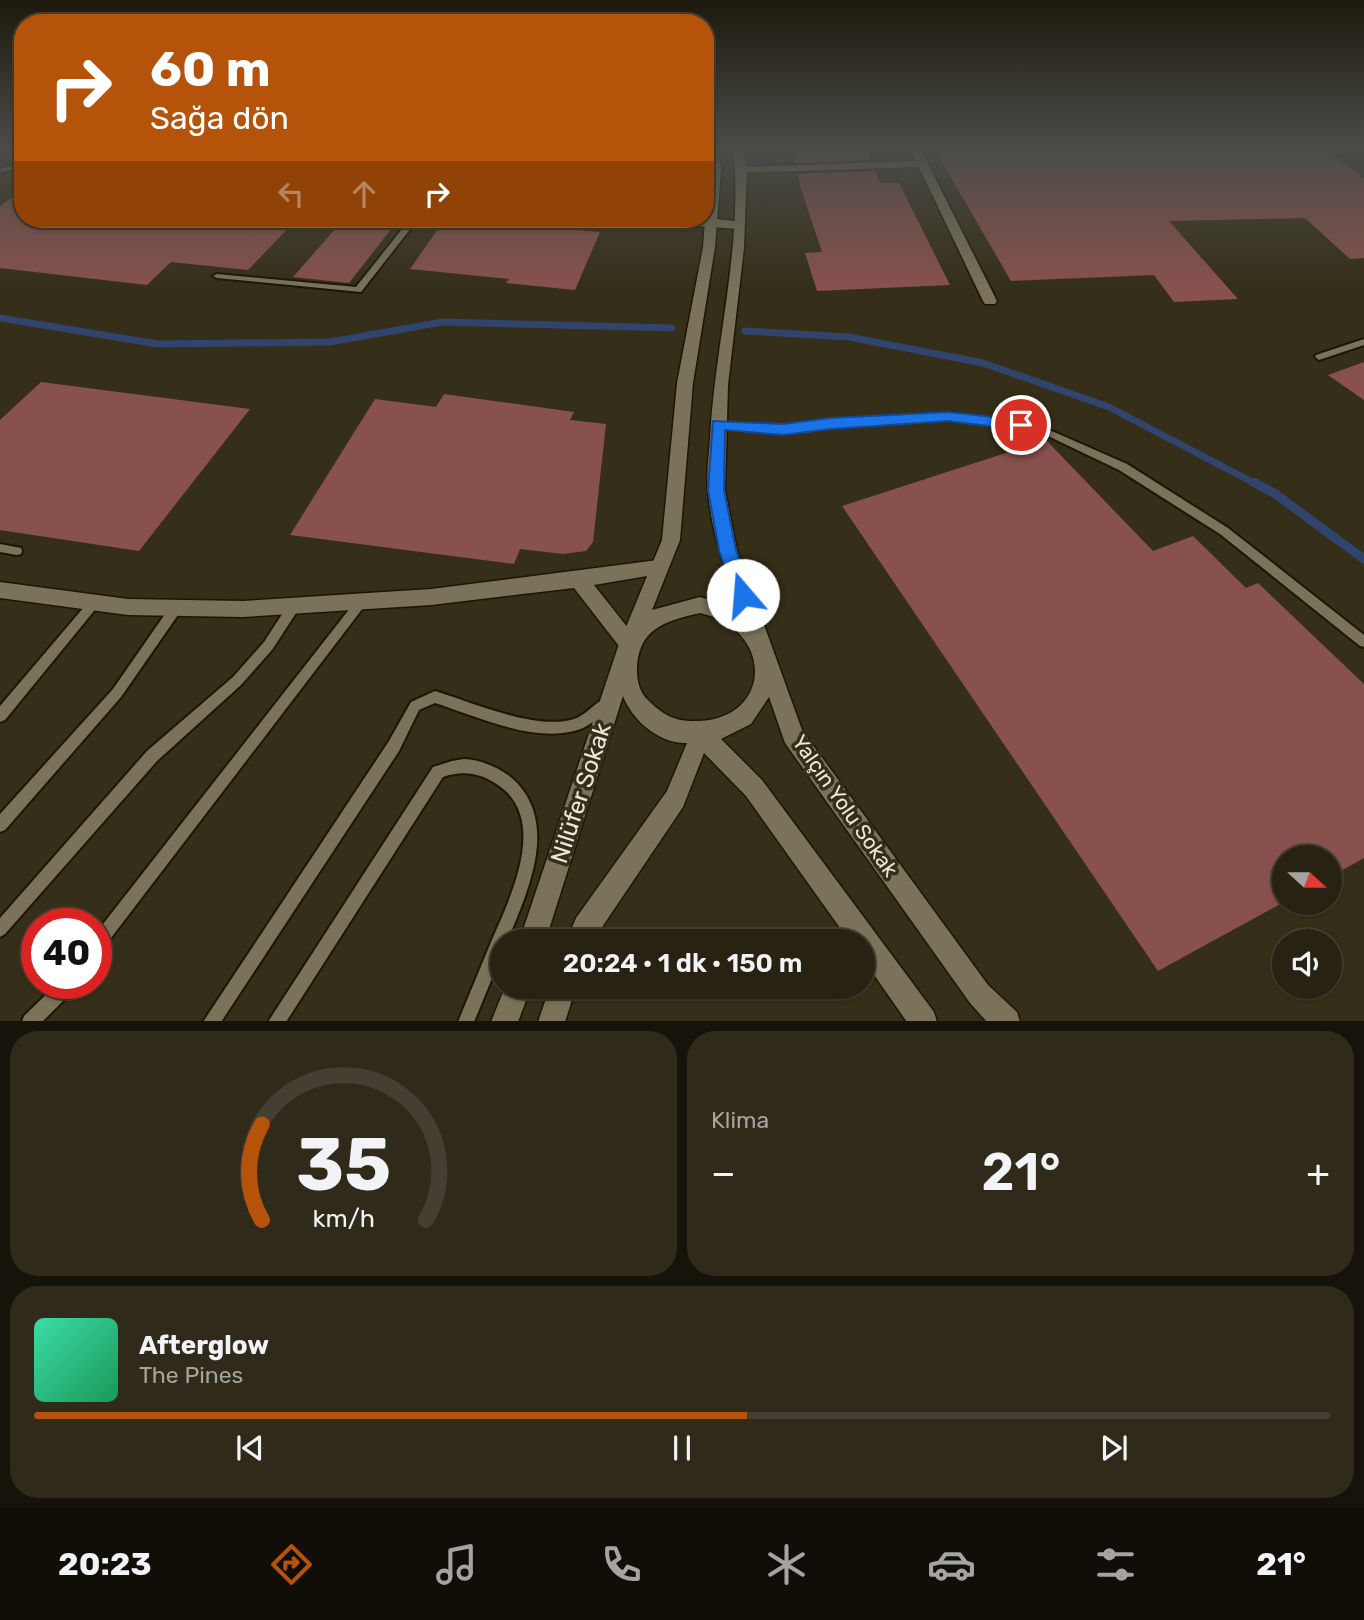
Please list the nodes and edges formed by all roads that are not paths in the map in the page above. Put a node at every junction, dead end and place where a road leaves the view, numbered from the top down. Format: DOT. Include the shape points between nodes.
graph roads {
  1 [pos="740,194"];
  2 [pos="937,194"];
  3 [pos="714,224"];
  4 [pos="738,225"];
  5 [pos="407,228"];
  6 [pos="709,228"];
  7 [pos="217,276"];
  8 [pos="990,301"];
  9 [pos="1364,342"];
  10 [pos="1319,357"];
  11 [pos="718,425"];
  12 [pos="0,548"];
  13 [pos="18,551"];
  14 [pos="658,568"];
  15 [pos="579,580"];
  16 [pos="0,590"];
  17 [pos="362,601"];
  18 [pos="94,603"];
  19 [pos="294,606"];
  20 [pos="176,608"];
  21 [pos="1364,642"];
  22 [pos="629,644"];
  23 [pos="764,655"];
  24 [pos="611,700"];
  25 [pos="0,716"];
  26 [pos="701,734"];
  27 [pos="0,825"];
  28 [pos="112,925"];
  29 [pos="0,929"];
  30 [pos="536,929"];
  31 [pos="584,929"];
  32 [pos="55,999"];
  33 [pos="512,999"];
  34 [pos="559,999"];
  35 [pos="30,1021"];
  36 [pos="211,1021"];
  37 [pos="276,1021"];
  38 [pos="466,1021"];
  39 [pos="504,1021"];
  40 [pos="551,1021"];
  41 [pos="924,1021"];
  42 [pos="1007,1021"];
  1 -- 4 [label="street, Yalçın Yolu Sokak"];
  2 -- 8 [label="street"];
  3 -- 4 [label="street"];
  4 -- 11 [label="street, Yalçın Yolu Sokak"];
  5 -- 7 [label="lane" via="358,290"];
  6 -- 14 [label="street" via="685,383 671,540"];
  9 -- 10 [label="lane"];
  11 -- 21 [label="lane" via="783,430 948,416 1021,425 1052,434 1123,467 1224,531"];
  11 -- 23 [label="street, Yalçın Yolu Sokak" via="716,490 728,550"];
  12 -- 13 [label="lane"];
  14 -- 15 [label="street"];
  14 -- 22 [label="street"];
  15 -- 17 [label="street"];
  15 -- 22 [label="street"];
  16 -- 18 [label="street"];
  17 -- 19 [label="street"];
  17 -- 28 [label="lane"];
  18 -- 20 [label="street"];
  18 -- 25 [label="lane"];
  19 -- 20 [label="street"];
  19 -- 29 [label="lane" via="268,646 237,681 152,756"];
  20 -- 27 [label="lane" via="117,693"];
  22 -- 23 [label="street" via="658,614 700,605 741,620"];
  22 -- 24 [label="street, Nilüfer Sokak"];
  22 -- 26 [label="street" via="624,664 627,686 637,706 654,722 677,732"];
  23 -- 26 [label="street" via="766,676 760,697 746,715 725,728"];
  23 -- 42 [label="street, Yalçın Yolu Sokak" via="793,736 979,994"];
  24 -- 30 [label="street, Nilüfer Sokak"];
  24 -- 36 [label="lane" via="576,725 548,727 435,697 415,706 394,746"];
  26 -- 31 [label="street" via="675,799"];
  26 -- 41 [label="street" via="754,788"];
  32 -- 35 [label="lane"];
  33 -- 39 [label="street"];
  34 -- 40 [label="street"];
  37 -- 38 [label="lane" via="438,772 455,765 476,766 509,783 527,808 529,826 523,884"];
}
